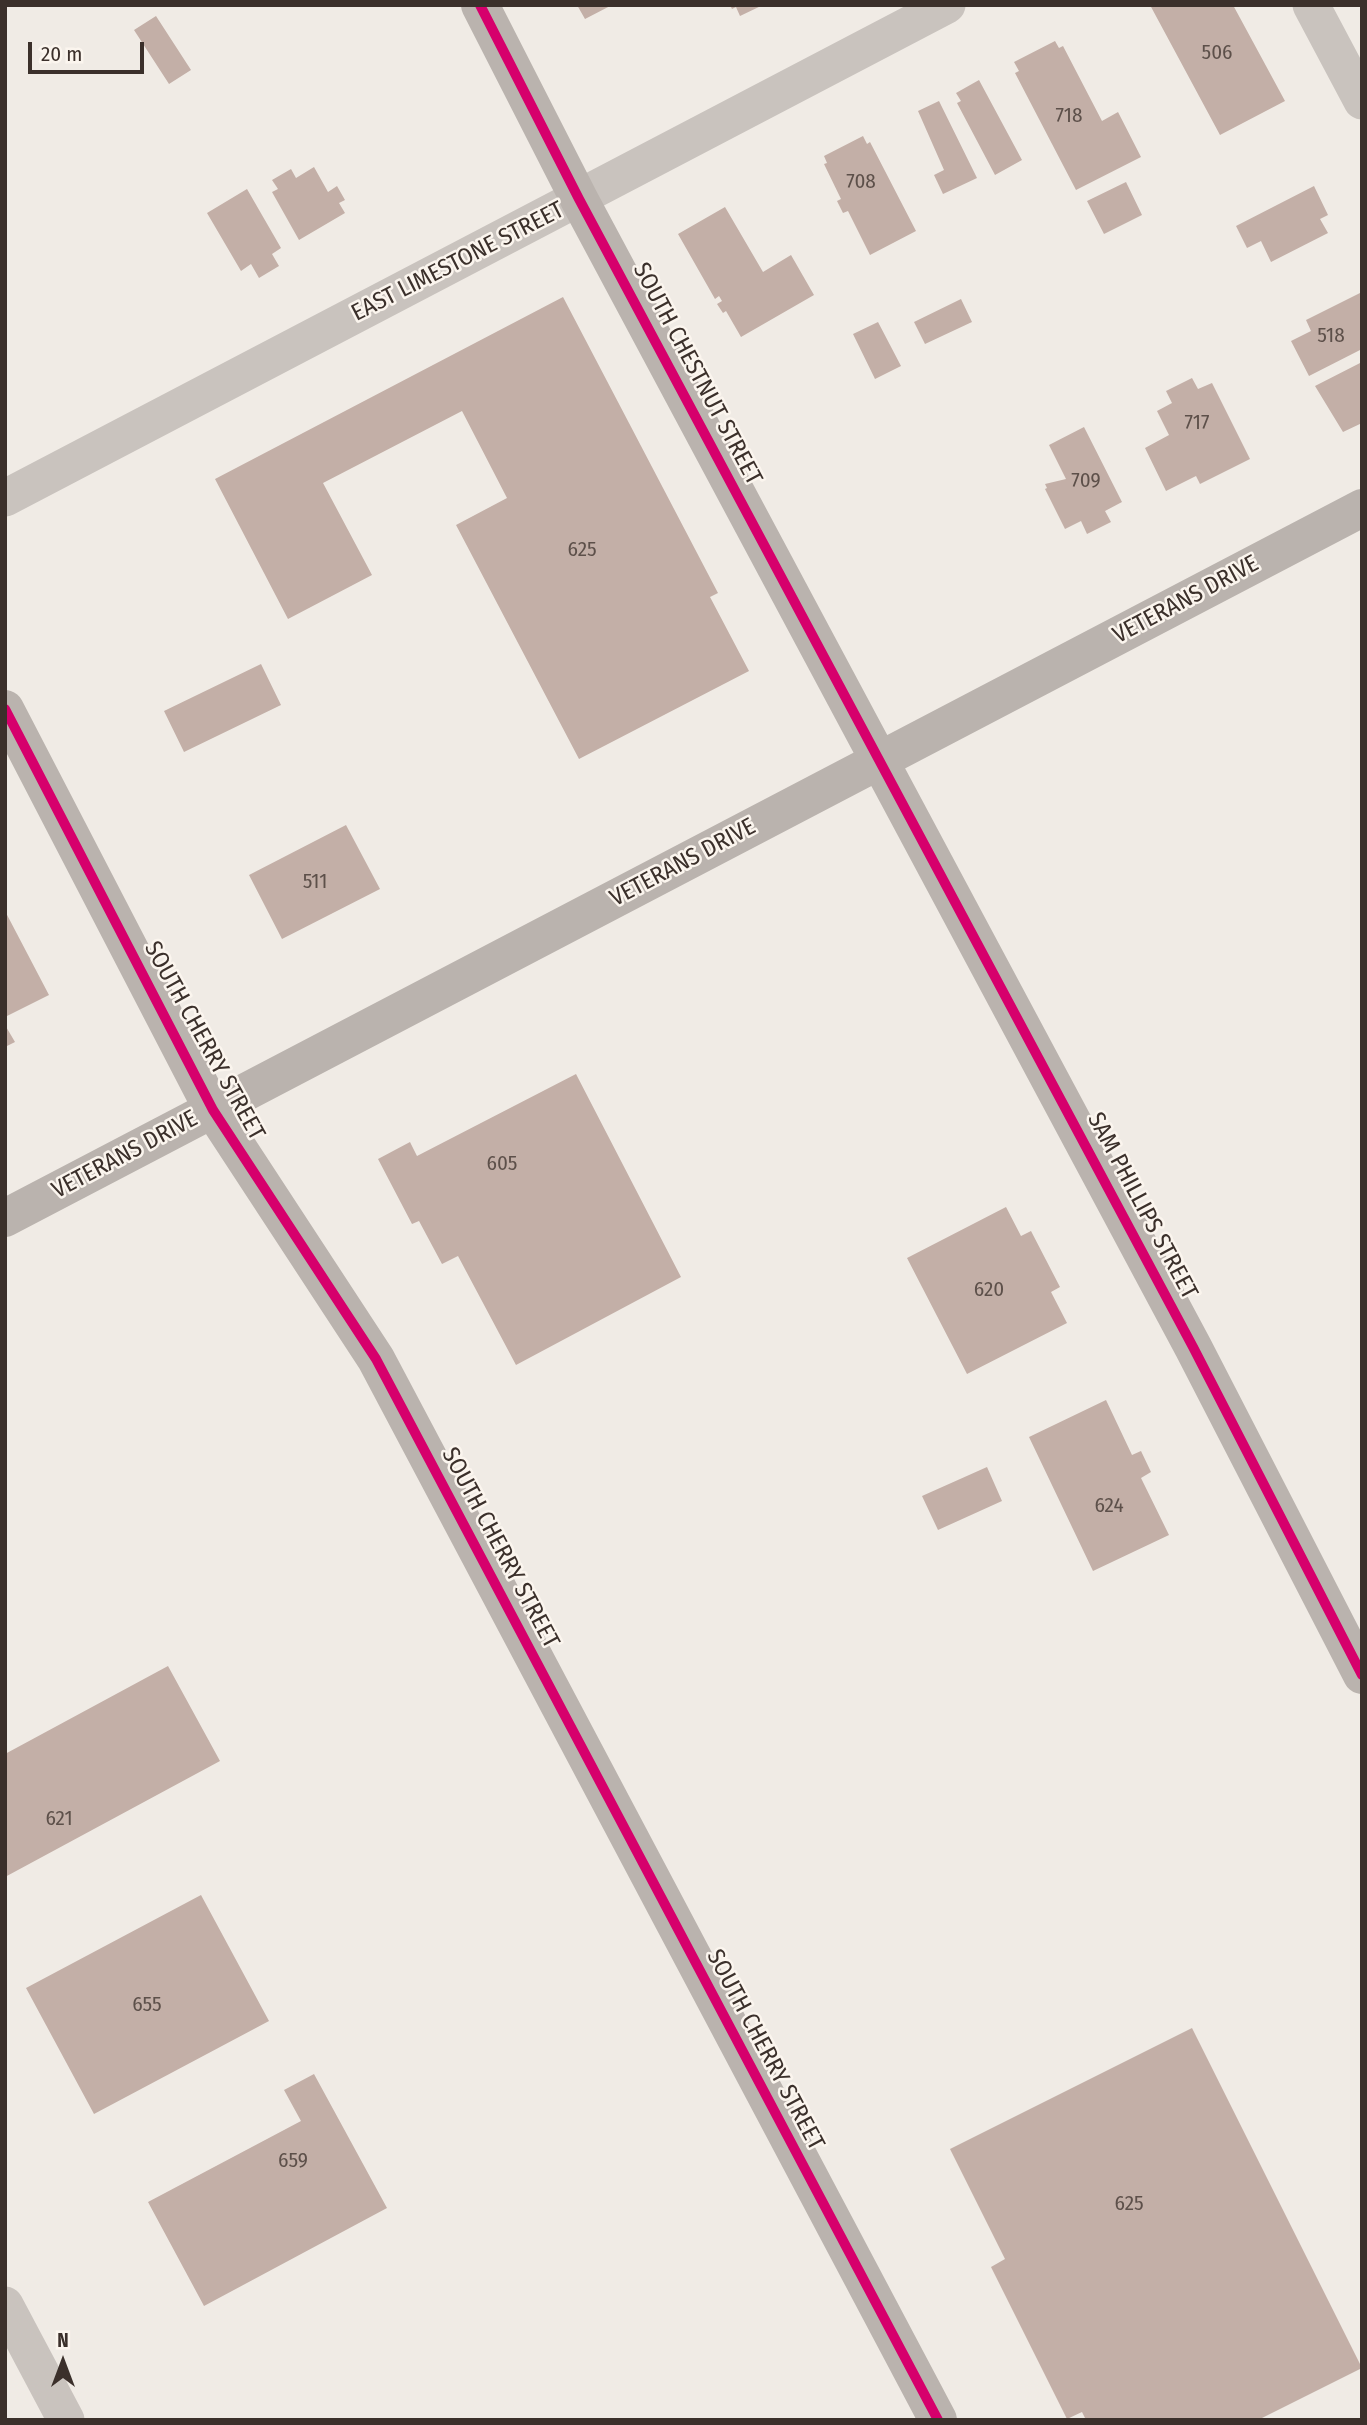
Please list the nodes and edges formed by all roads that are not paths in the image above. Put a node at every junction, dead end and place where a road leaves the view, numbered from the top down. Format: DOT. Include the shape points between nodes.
graph roads {
  1 [pos="480,5"];
  2 [pos="947,5"];
  3 [pos="1311,5"];
  4 [pos="1362,101"];
  5 [pos="579,200"];
  6 [pos="5,498"];
  7 [pos="1362,508"];
  8 [pos="5,709"];
  9 [pos="881,760"];
  10 [pos="213,1110"];
  11 [pos="5,1219"];
  12 [pos="1362,1675"];
  13 [pos="5,2305"];
  14 [pos="66,2420"];
  15 [pos="938,2420"];
  1 -- 5 [label="street, SOUTH CHESTNUT STREET"];
  2 -- 5 [label="street, EAST LIMESTONE STREET"];
  3 -- 4 [label="street"];
  5 -- 6 [label="street, EAST LIMESTONE STREET"];
  5 -- 9 [label="street, SOUTH CHESTNUT STREET"];
  7 -- 9 [label="street, VETERANS DRIVE"];
  8 -- 10 [label="street, SOUTH CHERRY STREET"];
  9 -- 10 [label="street, VETERANS DRIVE"];
  9 -- 12 [label="street, SAM PHILLIPS STREET"];
  10 -- 11 [label="street, VETERANS DRIVE"];
  10 -- 15 [label="street, SOUTH CHERRY STREET" via="376,1359"];
  13 -- 14 [label="street"];
}
